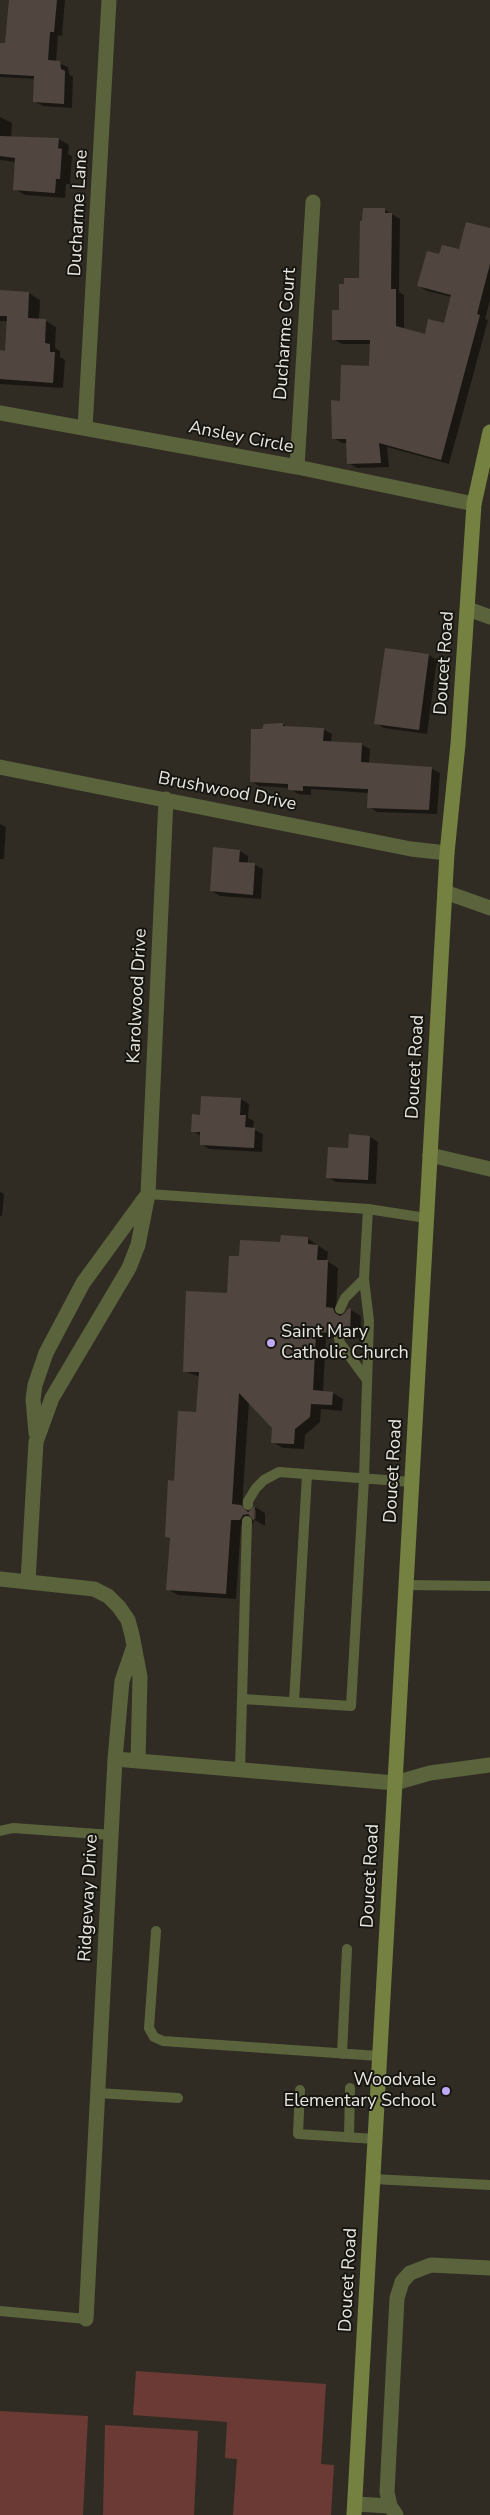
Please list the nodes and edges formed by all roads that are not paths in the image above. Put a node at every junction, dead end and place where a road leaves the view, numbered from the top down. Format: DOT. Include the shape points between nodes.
graph roads {
  1 [pos="109,0"];
  2 [pos="313,202"];
  3 [pos="0,413"];
  4 [pos="85,428"];
  5 [pos="490,432"];
  6 [pos="297,468"];
  7 [pos="474,504"];
  8 [pos="468,609"];
  9 [pos="490,617"];
  10 [pos="0,767"];
  11 [pos="166,799"];
  12 [pos="447,853"];
  13 [pos="445,892"];
  14 [pos="490,908"];
  15 [pos="430,1155"];
  16 [pos="490,1169"];
  17 [pos="148,1194"];
  18 [pos="368,1209"];
  19 [pos="426,1218"];
  20 [pos="364,1279"];
  21 [pos="340,1309"];
  22 [pos="338,1333"];
  23 [pos="367,1380"];
  24 [pos="36,1442"];
  25 [pos="306,1475"];
  26 [pos="364,1479"];
  27 [pos="412,1482"];
  28 [pos="248,1505"];
  29 [pos="247,1521"];
  30 [pos="0,1579"];
  31 [pos="28,1581"];
  32 [pos="406,1585"];
  33 [pos="490,1586"];
  34 [pos="133,1649"];
  35 [pos="243,1699"];
  36 [pos="294,1702"];
  37 [pos="116,1759"];
  38 [pos="138,1761"];
  39 [pos="490,1765"];
  40 [pos="240,1770"];
  41 [pos="395,1783"];
  42 [pos="0,1831"];
  43 [pos="112,1835"];
  44 [pos="156,1931"];
  45 [pos="347,1950"];
  46 [pos="342,2054"];
  47 [pos="379,2056"];
  48 [pos="350,2088"];
  49 [pos="300,2090"];
  50 [pos="98,2093"];
  51 [pos="178,2098"];
  52 [pos="349,2137"];
  53 [pos="375,2139"];
  54 [pos="373,2179"];
  55 [pos="490,2185"];
  56 [pos="490,2268"];
  57 [pos="0,2311"];
  58 [pos="86,2319"];
  59 [pos="354,2510"];
  60 [pos="393,2511"];
  1 -- 4 [label="street, Ducharme Lane"];
  2 -- 6 [label="street, Ducharme Court"];
  3 -- 4 [label="street, Ansley Circle"];
  4 -- 6 [label="street, Ansley Circle"];
  5 -- 7 [label="street, Doucet Road"];
  6 -- 7 [label="street, Ansley Circle"];
  7 -- 8 [label="street, Doucet Road"];
  8 -- 9 [label="street"];
  8 -- 12 [label="street, Doucet Road"];
  10 -- 11 [label="street, Brushwood Drive"];
  11 -- 12 [label="street, Brushwood Drive" via="411,849"];
  11 -- 17 [label="street, Karolwood Drive"];
  12 -- 13 [label="street, Doucet Road"];
  13 -- 14 [label="street"];
  13 -- 15 [label="street, Doucet Road"];
  15 -- 16 [label="street"];
  15 -- 19 [label="street, Doucet Road"];
  17 -- 18 [label="lane"];
  17 -- 24 [label="street, Karolwood Drive" via="138,1245 129,1268 52,1398"];
  17 -- 24 [label="street, Karolwood Drive" via="83,1283 46,1353 33,1399"];
  18 -- 19 [label="lane"];
  18 -- 20 [label="lane"];
  19 -- 27 [label="street, Doucet Road"];
  20 -- 21 [label="lane" via="345,1298"];
  20 -- 23 [label="lane" via="369,1321"];
  22 -- 23 [label="lane" via="340,1343"];
  23 -- 26 [label="lane"];
  24 -- 31 [label="street, Karolwood Drive"];
  25 -- 26 [label="lane"];
  25 -- 28 [label="lane" via="279,1472 271,1475 256,1488"];
  25 -- 36 [label="lane"];
  26 -- 27 [label="lane"];
  26 -- 36 [label="lane" via="352,1706"];
  27 -- 32 [label="street, Doucet Road"];
  29 -- 35 [label="lane"];
  30 -- 31 [label="street"];
  31 -- 34 [label="street" via="78,1586 108,1596 128,1620"];
  32 -- 33 [label="lane"];
  32 -- 41 [label="street, Doucet Road"];
  34 -- 37 [label="street, Ridgeway Drive" via="122,1681"];
  34 -- 38 [label="street" via="140,1678"];
  35 -- 36 [label="lane"];
  35 -- 40 [label="lane"];
  37 -- 38 [label="street"];
  37 -- 43 [label="street, Ridgeway Drive"];
  38 -- 40 [label="street"];
  39 -- 41 [label="street" via="430,1772"];
  40 -- 41 [label="street"];
  41 -- 47 [label="street, Doucet Road"];
  42 -- 43 [label="lane" via="13,1828"];
  43 -- 50 [label="street, Ridgeway Drive"];
  44 -- 46 [label="lane" via="149,2028 154,2037 164,2041"];
  45 -- 46 [label="lane"];
  46 -- 47 [label="lane"];
  47 -- 53 [label="street, Doucet Road"];
  48 -- 52 [label="lane"];
  49 -- 52 [label="lane" via="298,2134"];
  50 -- 51 [label="lane"];
  50 -- 58 [label="street, Ridgeway Drive"];
  52 -- 53 [label="lane"];
  53 -- 54 [label="street, Doucet Road"];
  54 -- 55 [label="lane"];
  54 -- 59 [label="street, Doucet Road"];
  56 -- 60 [label="street" via="431,2265 410,2273 402,2282 397,2298 387,2492"];
  57 -- 58 [label="lane"];
  59 -- 60 [label="street"];
}
